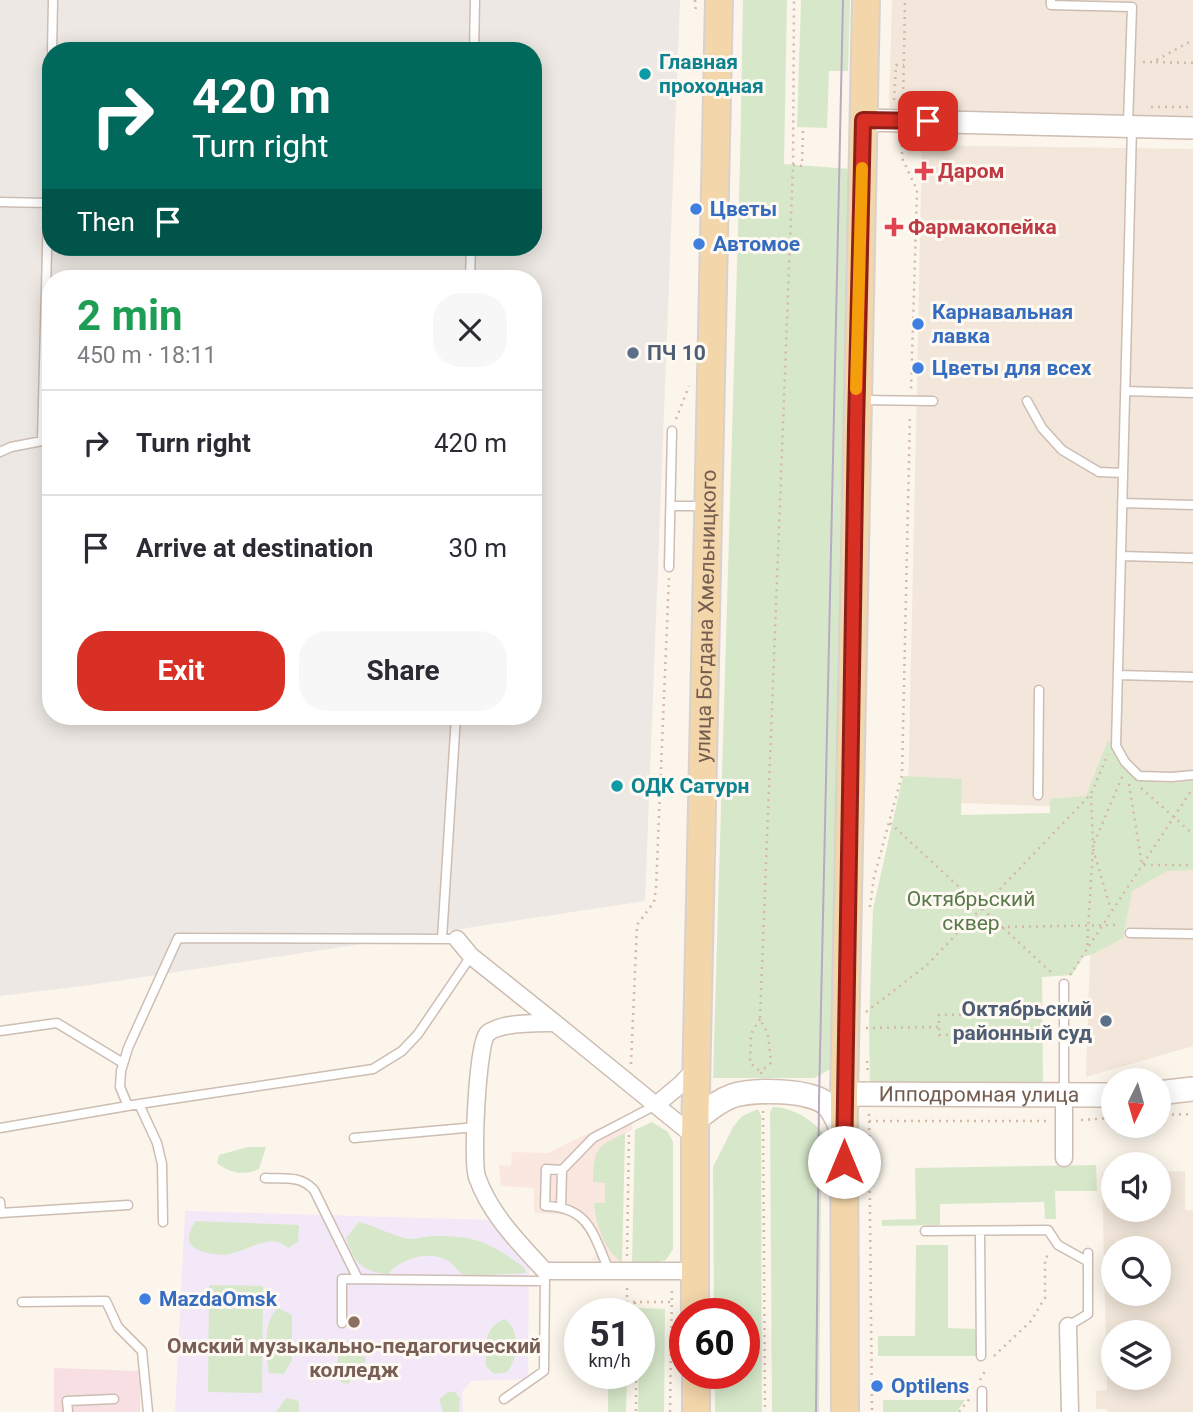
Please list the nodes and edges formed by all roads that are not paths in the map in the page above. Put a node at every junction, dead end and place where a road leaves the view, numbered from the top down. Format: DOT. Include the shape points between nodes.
graph roads {
  1 [pos="53,0"];
  2 [pos="475,0"];
  3 [pos="719,0"];
  4 [pos="866,0"];
  5 [pos="1051,0"];
  6 [pos="1132,4"];
  7 [pos="52,42"];
  8 [pos="474,42"];
  9 [pos="863,120"];
  10 [pos="1130,127"];
  11 [pos="1193,128"];
  12 [pos="0,202"];
  13 [pos="42,203"];
  14 [pos="1125,391"];
  15 [pos="1193,393"];
  16 [pos="856,399"];
  17 [pos="933,401"];
  18 [pos="1027,401"];
  19 [pos="672,431"];
  20 [pos="42,441"];
  21 [pos="0,452"];
  22 [pos="1123,473"];
  23 [pos="1122,503"];
  24 [pos="1193,505"];
  25 [pos="671,506"];
  26 [pos="708,506"];
  27 [pos="1121,556"];
  28 [pos="1193,558"];
  29 [pos="669,567"];
  30 [pos="1118,675"];
  31 [pos="1193,677"];
  32 [pos="1039,690"];
  33 [pos="456,725"];
  34 [pos="1193,775"];
  35 [pos="1038,795"];
  36 [pos="1130,929"];
  37 [pos="1193,934"];
  38 [pos="449,939"];
  39 [pos="471,956"];
  40 [pos="1064,984"];
  41 [pos="555,1023"];
  42 [pos="0,1031"];
  43 [pos="123,1063"];
  44 [pos="696,1068"];
  45 [pos="1193,1089"];
  46 [pos="1171,1092"];
  47 [pos="844,1094"];
  48 [pos="1101,1095"];
  49 [pos="1064,1096"];
  50 [pos="139,1104"];
  51 [pos="656,1105"];
  52 [pos="128,1106"];
  53 [pos="477,1127"];
  54 [pos="0,1128"];
  55 [pos="695,1128"];
  56 [pos="844,1134"];
  57 [pos="354,1138"];
  58 [pos="1063,1158"];
  59 [pos="562,1170"];
  60 [pos="265,1178"];
  61 [pos="0,1202"];
  62 [pos="128,1205"];
  63 [pos="562,1207"];
  64 [pos="163,1222"];
  65 [pos="925,1231"];
  66 [pos="980,1231"];
  67 [pos="609,1270"];
  68 [pos="684,1271"];
  69 [pos="545,1276"];
  70 [pos="358,1279"];
  71 [pos="691,1298"];
  72 [pos="22,1302"];
  73 [pos="342,1323"];
  74 [pos="1068,1326"];
  75 [pos="981,1356"];
  76 [pos="696,1389"];
  77 [pos="979,1389"];
  78 [pos="114,1399"];
  79 [pos="504,1399"];
  80 [pos="68,1412"];
  81 [pos="148,1412"];
  82 [pos="696,1412"];
  83 [pos="845,1412"];
  84 [pos="982,1412"];
  85 [pos="1070,1412"];
  1 -- 7 [label="lane"];
  2 -- 8 [label="lane"];
  3 -- 26 [label="main road, улица Богдана Хмельницкого"];
  4 -- 9 [label="main road"];
  5 -- 6 [label="lane" via="1051,5"];
  6 -- 10 [label="lane"];
  9 -- 10 [label="street"];
  9 -- 16 [label="main road"];
  10 -- 11 [label="street"];
  10 -- 14 [label="lane"];
  12 -- 13 [label="lane"];
  14 -- 15 [label="lane"];
  14 -- 22 [label="lane"];
  16 -- 17 [label="lane"];
  16 -- 47 [label="main road"];
  18 -- 22 [label="lane" via="1042,429 1062,450 1099,472"];
  19 -- 25 [label="lane"];
  20 -- 21 [label="lane"];
  22 -- 23 [label="lane"];
  23 -- 24 [label="lane"];
  23 -- 27 [label="lane"];
  25 -- 26 [label="lane"];
  25 -- 29 [label="lane"];
  26 -- 44 [label="main road, улица Богдана Хмельницкого"];
  27 -- 28 [label="lane"];
  27 -- 30 [label="lane"];
  30 -- 31 [label="lane"];
  30 -- 34 [label="lane" via="1116,746 1125,762 1139,776"];
  32 -- 35 [label="lane"];
  33 -- 38 [label="lane"];
  36 -- 37 [label="lane"];
  38 -- 39 [label="street"];
  38 -- 43 [label="lane" via="178,938"];
  39 -- 41 [label="street"];
  39 -- 50 [label="lane" via="418,1034 402,1051 373,1069"];
  40 -- 49 [label="lane"];
  41 -- 51 [label="street"];
  41 -- 53 [label="street" via="496,1028 486,1035 478,1070"];
  42 -- 43 [label="lane" via="57,1023"];
  43 -- 52 [label="lane" via="120,1087"];
  44 -- 51 [label="street"];
  44 -- 55 [label="main road, улица Богдана Хмельницкого"];
  45 -- 46 [label="main road"];
  47 -- 49 [label="main road, Ипподромная улица"];
  47 -- 56 [label="main road"];
  48 -- 49 [label="main road, Ипподромная улица"];
  49 -- 58 [label="street"];
  50 -- 52 [label="lane"];
  50 -- 64 [label="lane" via="162,1164"];
  51 -- 55 [label="street"];
  51 -- 59 [label="lane" via="593,1138"];
  52 -- 54 [label="lane"];
  53 -- 57 [label="lane"];
  53 -- 69 [label="street" via="476,1174 491,1206"];
  55 -- 56 [label="main road" via="716,1104 738,1094 794,1093 827,1104"];
  55 -- 68 [label="main road, улица Богдана Хмельницкого"];
  56 -- 83 [label="main road"];
  59 -- 63 [label="lane"];
  59 -- 63 [label="lane" via="545,1169 545,1206"];
  60 -- 70 [label="lane" via="306,1181"];
  61 -- 62 [label="lane" via="1,1213"];
  63 -- 67 [label="lane" via="585,1219"];
  65 -- 66 [label="lane"];
  66 -- 74 [label="lane" via="1048,1230 1058,1245 1087,1257 1088,1314"];
  66 -- 75 [label="lane"];
  67 -- 68 [label="street"];
  67 -- 69 [label="street"];
  68 -- 71 [label="main road, улица Богдана Хмельницкого"];
  69 -- 70 [label="lane"];
  69 -- 79 [label="lane" via="544,1371"];
  70 -- 73 [label="lane" via="342,1279"];
  72 -- 81 [label="lane" via="106,1301 118,1327 142,1351"];
  74 -- 85 [label="street"];
  76 -- 82 [label="main road"];
  77 -- 84 [label="lane"];
  78 -- 80 [label="lane" via="67,1401"];
}
